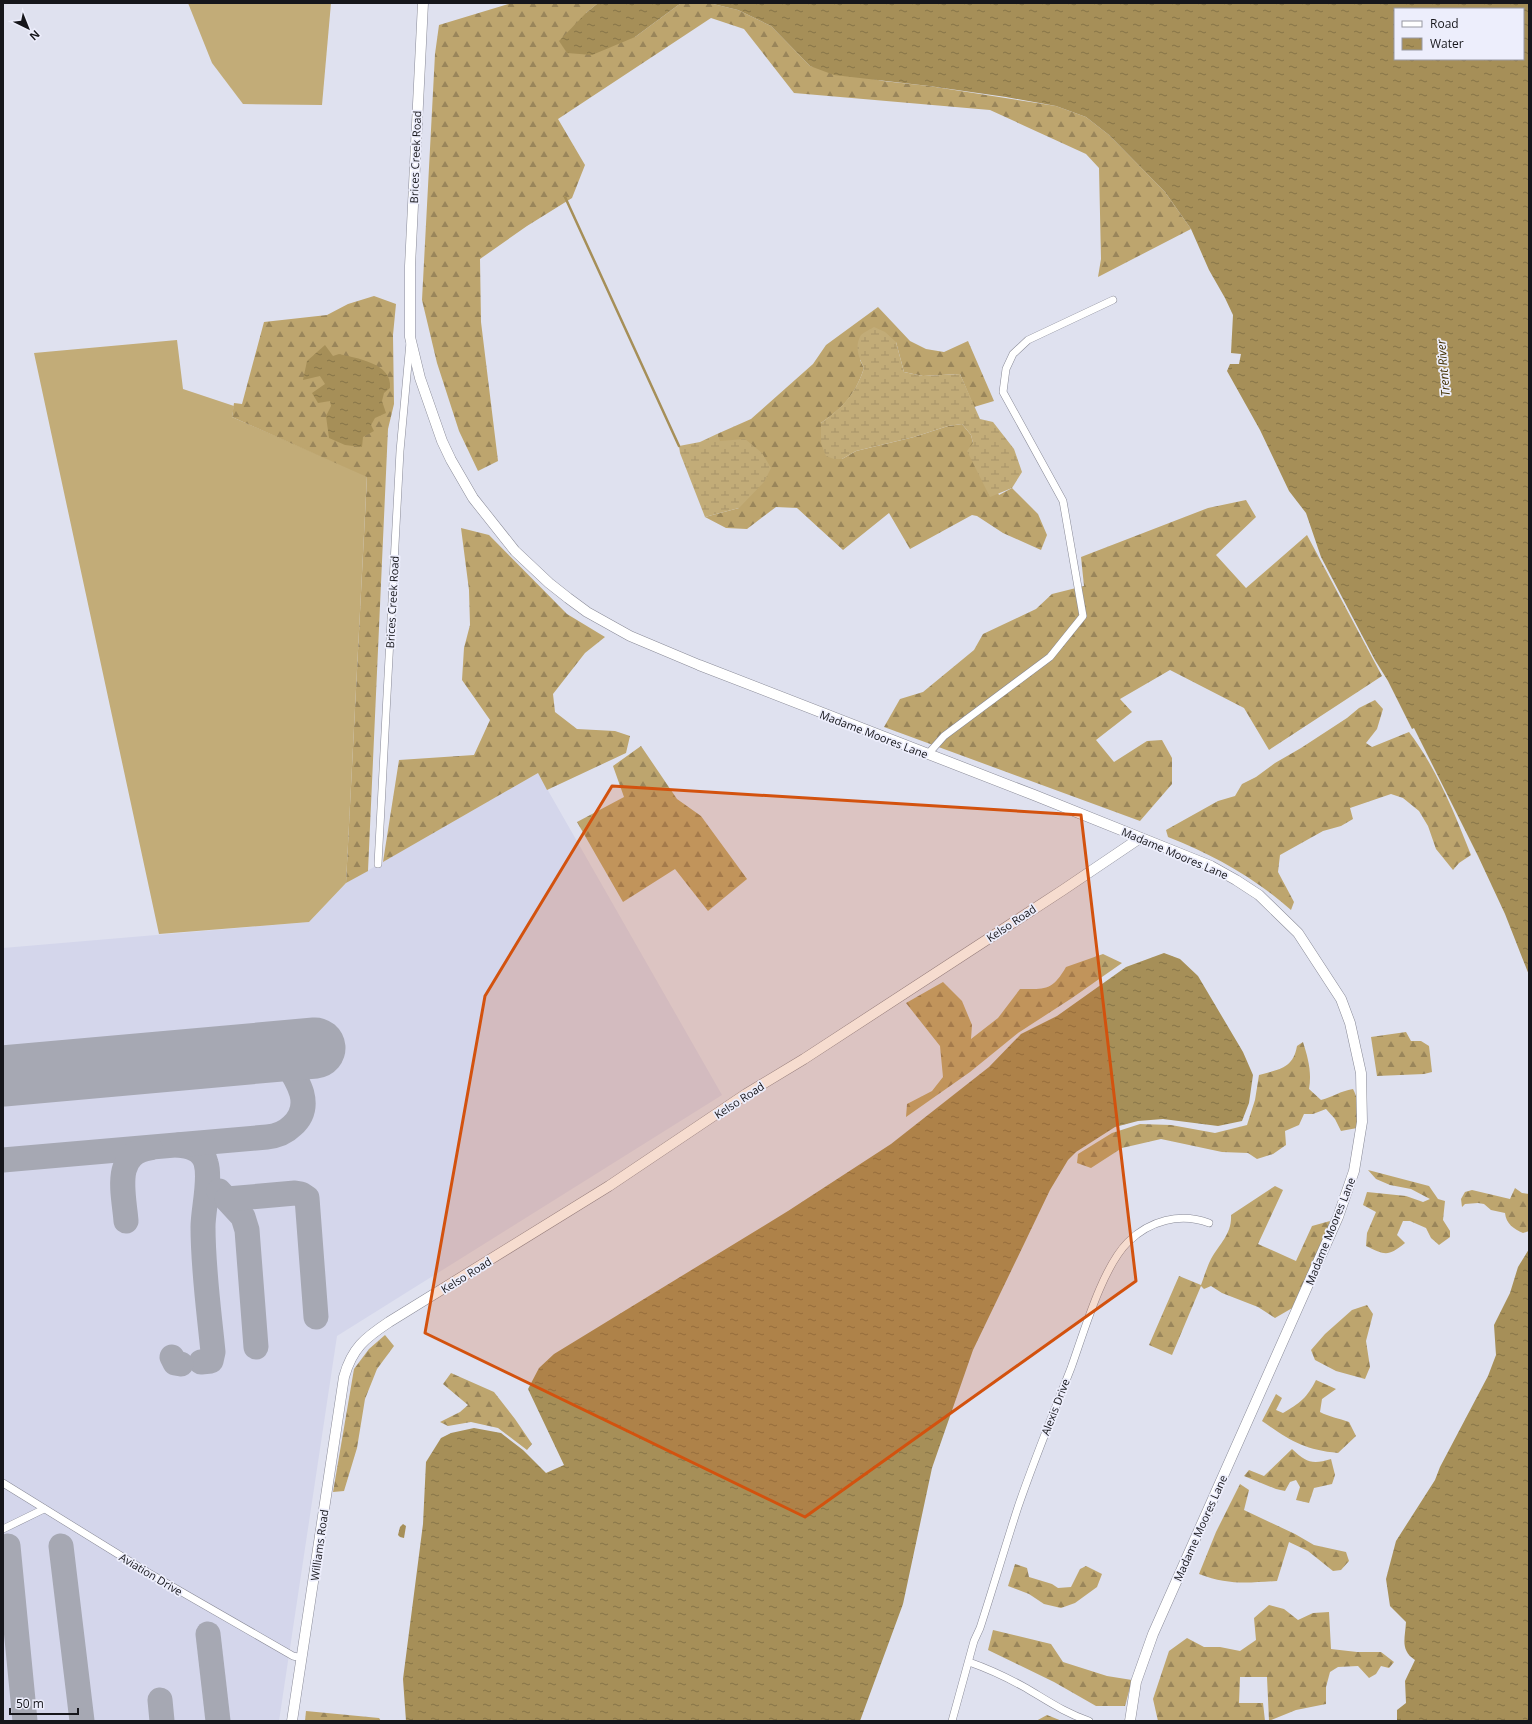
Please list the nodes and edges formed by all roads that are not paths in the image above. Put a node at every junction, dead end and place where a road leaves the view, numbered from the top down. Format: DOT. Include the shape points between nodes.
graph roads {
  1 [pos="422,3"];
  2 [pos="1113,300"];
  3 [pos="409,311"];
  4 [pos="411,340"];
  5 [pos="928,754"];
  6 [pos="1140,838"];
  7 [pos="378,864"];
  8 [pos="1208,1223"];
  9 [pos="346,1368"];
  10 [pos="3,1483"];
  11 [pos="44,1509"];
  12 [pos="3,1529"];
  13 [pos="302,1658"];
  14 [pos="969,1662"];
  15 [pos="292,1721"];
  16 [pos="952,1721"];
  17 [pos="1089,1721"];
  18 [pos="1130,1721"];
  1 -- 3 [label="street, Brices Creek Road"];
  2 -- 5 [label="street" via="1028,340 1013,354 1006,369 1003,392 1063,501 1083,616 1050,657 944,736"];
  3 -- 4 [label="street, Madame Moores Lane"];
  4 -- 5 [label="street, Madame Moores Lane" via="420,378 442,441 461,479 486,516 515,551 543,578 588,612 630,636"];
  4 -- 7 [label="street, Brices Creek Road" via="400,451"];
  5 -- 6 [label="street, Madame Moores Lane"];
  6 -- 9 [label="street, Kelso Road" via="609,1186 371,1334 355,1350"];
  6 -- 18 [label="street, Madame Moores Lane" via="1211,866 1236,880 1259,895 1298,932 1341,999 1350,1023 1361,1073 1362,1122 1359,1147 1346,1194 1298,1310 1153,1634 1136,1682"];
  8 -- 14 [label="street, Alexis Drive" via="1199,1219 1176,1218 1158,1222 1128,1242 1112,1263 1018,1507"];
  9 -- 13 [label="street, Williams Road"];
  10 -- 11 [label="street, Aviation Drive"];
  11 -- 12 [label="street"];
  11 -- 13 [label="street, Aviation Drive" via="154,1576 293,1656"];
  13 -- 15 [label="street, Williams Road"];
  14 -- 16 [label="street, Alexis Drive"];
  14 -- 17 [label="street" via="1000,1674 1055,1707"];
}
